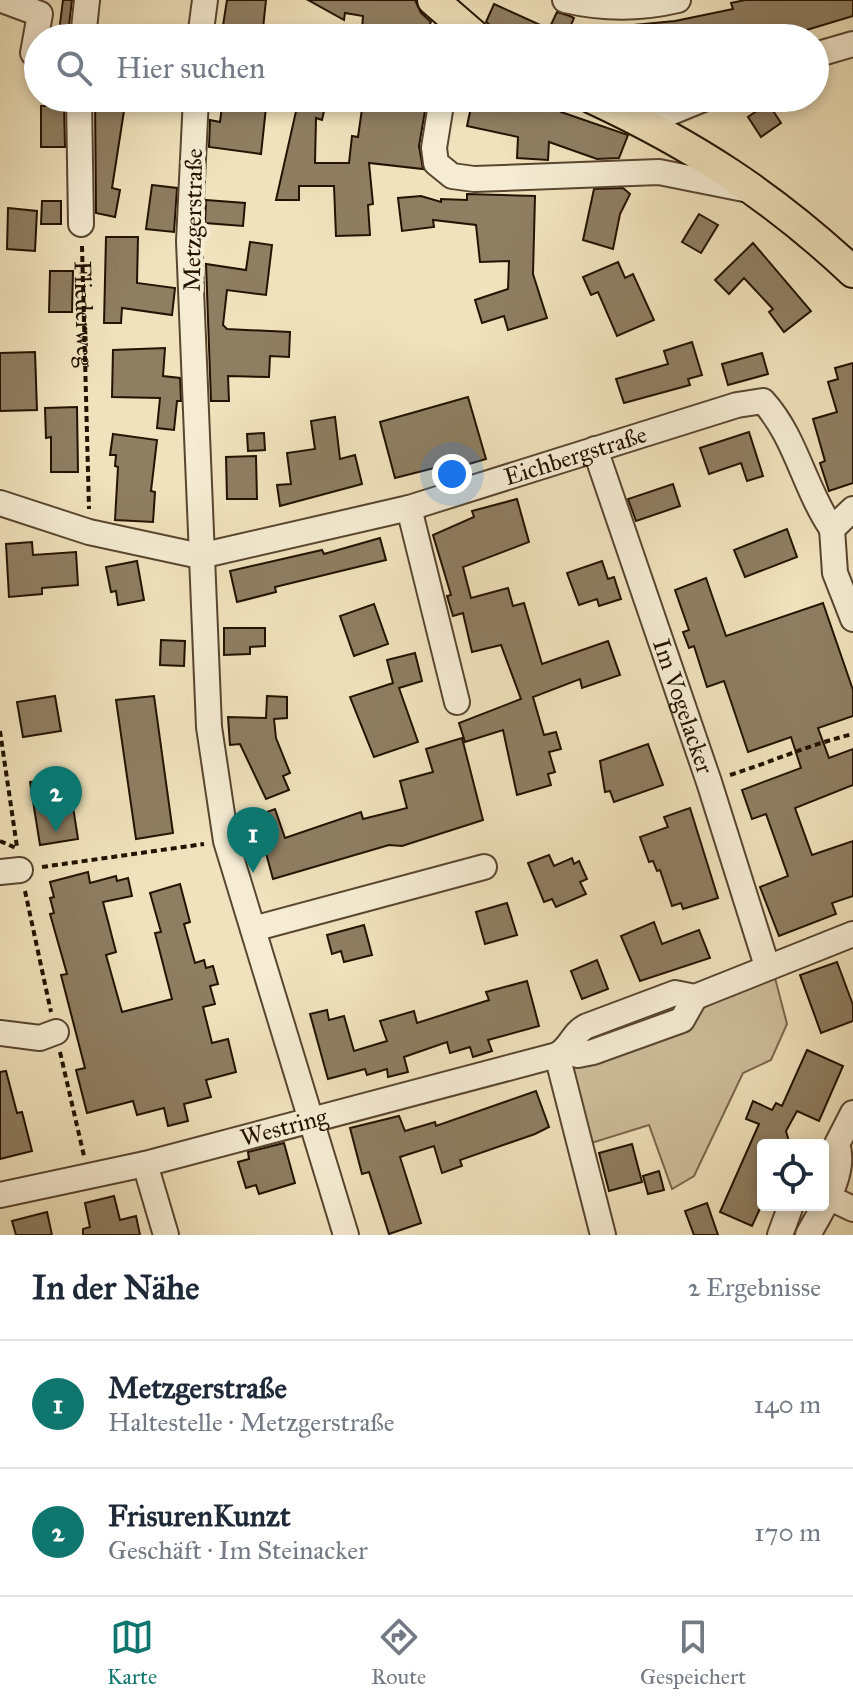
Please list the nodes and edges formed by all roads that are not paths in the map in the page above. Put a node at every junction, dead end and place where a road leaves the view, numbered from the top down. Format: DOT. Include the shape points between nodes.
graph roads {
  1 [pos="2,0"];
  2 [pos="87,0"];
  3 [pos="205,0"];
  4 [pos="433,0"];
  5 [pos="565,0"];
  6 [pos="678,0"];
  7 [pos="38,24"];
  8 [pos="84,24"];
  9 [pos="202,24"];
  10 [pos="461,24"];
  11 [pos="853,44"];
  12 [pos="829,51"];
  13 [pos="79,112"];
  14 [pos="195,112"];
  15 [pos="440,112"];
  16 [pos="622,112"];
  17 [pos="672,112"];
  18 [pos="645,123"];
  19 [pos="762,193"];
  20 [pos="81,224"];
  21 [pos="853,272"];
  22 [pos="595,449"];
  23 [pos="0,503"];
  24 [pos="409,508"];
  25 [pos="853,509"];
  26 [pos="832,529"];
  27 [pos="200,556"];
  28 [pos="853,619"];
  29 [pos="457,702"];
  30 [pos="484,867"];
  31 [pos="253,929"];
  32 [pos="853,934"];
  33 [pos="767,966"];
  34 [pos="56,1032"];
  35 [pos="0,1033"];
  36 [pos="561,1053"];
  37 [pos="853,1113"];
  38 [pos="312,1121"];
  39 [pos="830,1145"];
  40 [pos="145,1164"];
  41 [pos="829,1194"];
  42 [pos="0,1195"];
  43 [pos="829,1197"];
  44 [pos="853,1209"];
  45 [pos="789,1211"];
  46 [pos="821,1211"];
  47 [pos="166,1235"];
  48 [pos="346,1235"];
  49 [pos="603,1235"];
  50 [pos="780,1235"];
  51 [pos="808,1235"];
  1 -- 7 [label="street" via="40,14"];
  2 -- 8 [label="street"];
  3 -- 9 [label="street"];
  4 -- 10 [label="main road"];
  5 -- 6 [label="street" via="633,8"];
  11 -- 12 [label="street"];
  13 -- 20 [label="street"];
  14 -- 27 [label="street, Metzgerstraße" via="189,241"];
  15 -- 19 [label="street" via="436,163 452,176 659,172"];
  16 -- 18 [label="main road"];
  17 -- 18 [label="street"];
  18 -- 19 [label="main road" via="708,156"];
  19 -- 21 [label="main road"];
  22 -- 24 [label="street, Eichbergstraße"];
  22 -- 26 [label="street, Eichbergstraße" via="763,401 780,419 813,501"];
  22 -- 33 [label="street, Im Vogelacker"];
  23 -- 27 [label="street" via="89,532"];
  24 -- 27 [label="street, Eichbergstraße"];
  24 -- 29 [label="street"];
  25 -- 26 [label="street"];
  26 -- 28 [label="street" via="835,573"];
  27 -- 31 [label="street, Metzgerstraße" via="209,727 226,841"];
  30 -- 31 [label="street"];
  31 -- 38 [label="street, Metzgerstraße"];
  32 -- 33 [label="street"];
  33 -- 36 [label="street" via="695,997 675,993 587,1026 574,1032"];
  34 -- 35 [label="street" via="40,1038"];
  36 -- 38 [label="street, Westring"];
  36 -- 49 [label="street"];
  37 -- 39 [label="street"];
  38 -- 40 [label="street, Westring"];
  38 -- 48 [label="street, Metzgerstraße"];
  39 -- 41 [label="street" via="841,1157"];
  40 -- 42 [label="street, Westring"];
  40 -- 47 [label="street"];
  43 -- 44 [label="street"];
  45 -- 50 [label="street"];
  46 -- 51 [label="street"];
}
